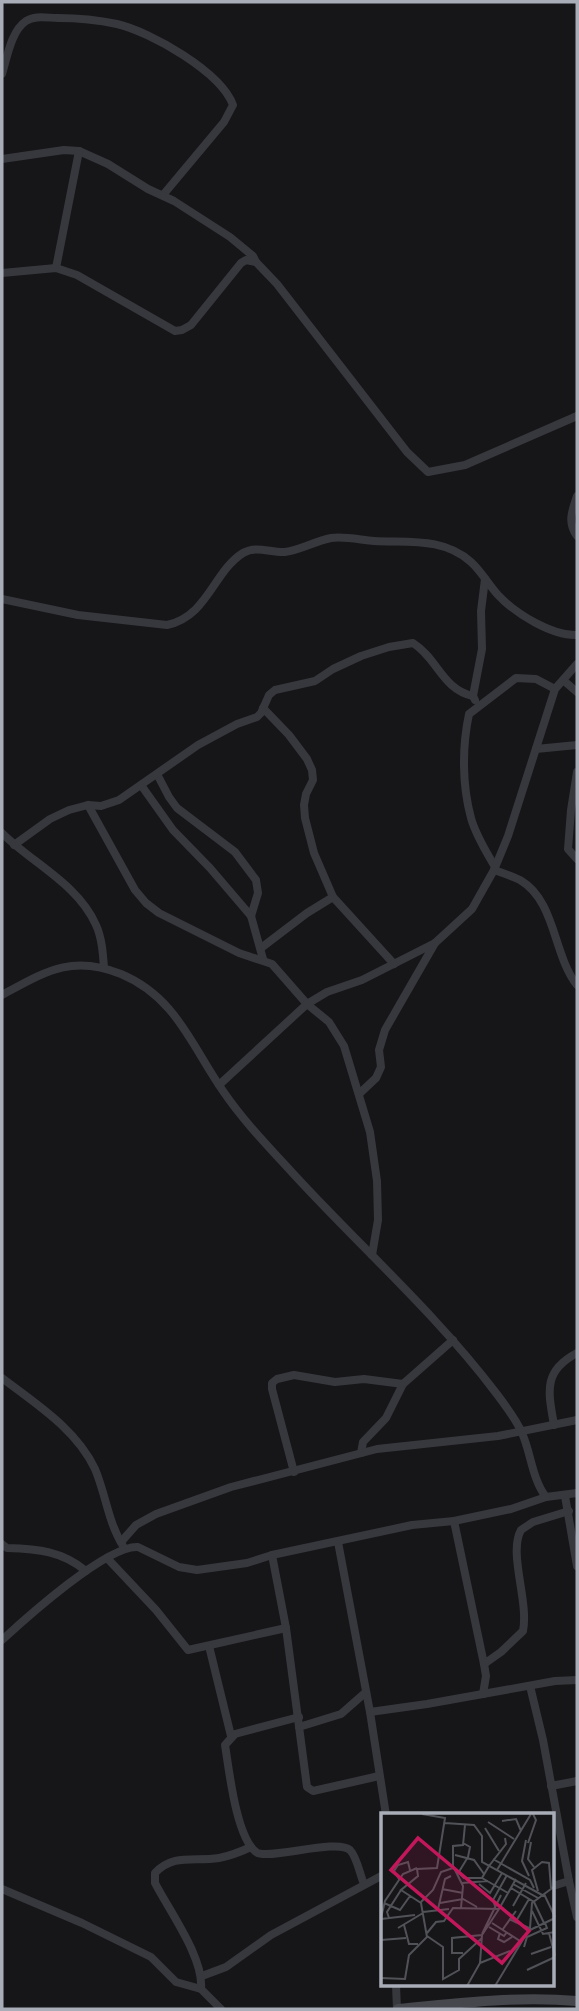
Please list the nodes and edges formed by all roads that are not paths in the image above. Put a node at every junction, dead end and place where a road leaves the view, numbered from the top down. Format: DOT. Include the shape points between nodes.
graph roads {
  1 [pos="2,74"];
  2 [pos="79,152"];
  3 [pos="2,159"];
  4 [pos="163,195"];
  5 [pos="256,262"];
  6 [pos="56,268"];
  7 [pos="2,273"];
  8 [pos="577,416"];
  9 [pos="577,496"];
  10 [pos="577,536"];
  11 [pos="485,579"];
  12 [pos="2,599"];
  13 [pos="577,635"];
  14 [pos="577,664"];
  15 [pos="563,680"];
  16 [pos="555,689"];
  17 [pos="577,692"];
  18 [pos="473,696"];
  19 [pos="477,706"];
  20 [pos="263,708"];
  21 [pos="577,745"];
  22 [pos="536,749"];
  23 [pos="577,772"];
  24 [pos="157,774"];
  25 [pos="141,785"];
  26 [pos="88,805"];
  27 [pos="2,833"];
  28 [pos="14,845"];
  29 [pos="577,859"];
  30 [pos="495,868"];
  31 [pos="333,897"];
  32 [pos="251,916"];
  33 [pos="435,943"];
  34 [pos="261,948"];
  35 [pos="263,959"];
  36 [pos="394,964"];
  37 [pos="104,968"];
  38 [pos="577,985"];
  39 [pos="2,995"];
  40 [pos="307,1004"];
  41 [pos="219,1086"];
  42 [pos="359,1094"];
  43 [pos="372,1255"];
  44 [pos="453,1340"];
  45 [pos="577,1353"];
  46 [pos="2,1378"];
  47 [pos="403,1384"];
  48 [pos="577,1420"];
  49 [pos="554,1425"];
  50 [pos="521,1431"];
  51 [pos="360,1453"];
  52 [pos="294,1472"];
  53 [pos="577,1493"];
  54 [pos="565,1496"];
  55 [pos="546,1497"];
  56 [pos="569,1511"];
  57 [pos="454,1521"];
  58 [pos="338,1542"];
  59 [pos="2,1544"];
  60 [pos="123,1545"];
  61 [pos="272,1555"];
  62 [pos="107,1558"];
  63 [pos="577,1564"];
  64 [pos="86,1571"];
  65 [pos="286,1628"];
  66 [pos="2,1640"];
  67 [pos="209,1646"];
  68 [pos="484,1664"];
  69 [pos="577,1679"];
  70 [pos="530,1686"];
  71 [pos="366,1692"];
  72 [pos="483,1694"];
  73 [pos="370,1712"];
  74 [pos="299,1717"];
  75 [pos="299,1727"];
  76 [pos="231,1736"];
  77 [pos="379,1776"];
  78 [pos="576,1779"];
  79 [pos="551,1786"];
  80 [pos="386,1813"];
  81 [pos="251,1847"];
  82 [pos="381,1876"];
  83 [pos="569,1881"];
  84 [pos="364,1885"];
  85 [pos="554,1886"];
  86 [pos="2,1889"];
  87 [pos="577,1917"];
  88 [pos="202,1976"];
  89 [pos="396,1986"];
  90 [pos="201,1989"];
  91 [pos="577,2001"];
  92 [pos="220,2009"];
  93 [pos="397,2009"];
  1 -- 4 [label="street" via="17,29 40,17 117,24 135,30 207,73 233,106"];
  2 -- 3 [label="street" via="64,149"];
  2 -- 4 [label="street"];
  2 -- 6 [label="street"];
  4 -- 5 [label="street" via="230,237"];
  5 -- 6 [label="street" via="241,263 191,325 175,331 77,275"];
  5 -- 8 [label="street" via="407,452 428,472 465,465"];
  6 -- 7 [label="street"];
  9 -- 10 [label="street" via="570,517"];
  11 -- 12 [label="street" via="471,562 424,541 333,537 283,552 244,552 196,610 181,622 167,625 78,615"];
  11 -- 13 [label="street" via="500,597 534,621 557,634"];
  11 -- 18 [label="street" via="482,649"];
  14 -- 15 [label="street"];
  15 -- 16 [label="street"];
  15 -- 17 [label="street"];
  16 -- 19 [label="street" via="536,679 516,678"];
  16 -- 22 [label="street"];
  18 -- 19 [label="street"];
  18 -- 20 [label="street" via="452,687 424,650 408,642 361,656 315,681 275,690"];
  19 -- 30 [label="street" via="469,714 463,761 471,817"];
  20 -- 24 [label="street" via="257,717 198,745"];
  20 -- 31 [label="street" via="289,735 312,770 305,818 313,853"];
  21 -- 22 [label="street"];
  22 -- 30 [label="street"];
  23 -- 29 [label="street" via="568,849"];
  24 -- 25 [label="street"];
  24 -- 32 [label="street" via="177,808 221,839 251,872 258,892"];
  25 -- 26 [label="street" via="119,800"];
  25 -- 32 [label="street" via="173,830"];
  26 -- 28 [label="street" via="50,819"];
  26 -- 35 [label="street" via="146,903 239,953"];
  27 -- 28 [label="street"];
  28 -- 37 [label="street" via="81,900 96,925"];
  30 -- 33 [label="street" via="472,909"];
  30 -- 38 [label="street" via="520,880 543,904"];
  31 -- 34 [label="street"];
  31 -- 36 [label="street"];
  32 -- 34 [label="street"];
  33 -- 36 [label="street"];
  33 -- 42 [label="street" via="385,1030 376,1077"];
  34 -- 35 [label="street"];
  35 -- 40 [label="street"];
  36 -- 40 [label="street"];
  37 -- 39 [label="street" via="60,967"];
  37 -- 41 [label="street" via="151,990 163,1001"];
  40 -- 41 [label="street"];
  40 -- 42 [label="street" via="329,1022 344,1046"];
  41 -- 43 [label="street" via="312,1195"];
  42 -- 43 [label="street" via="377,1181 378,1220"];
  43 -- 44 [label="street"];
  44 -- 47 [label="street"];
  44 -- 50 [label="street" via="498,1394"];
  45 -- 49 [label="street" via="555,1370 550,1385"];
  46 -- 60 [label="street" via="68,1431 85,1452"];
  47 -- 51 [label="street" via="386,1418 363,1442"];
  47 -- 52 [label="street" via="364,1379 335,1382 294,1375 272,1383"];
  48 -- 49 [label="street"];
  49 -- 50 [label="street"];
  50 -- 51 [label="street"];
  50 -- 55 [label="street"];
  51 -- 52 [label="street"];
  52 -- 60 [label="street" via="231,1487 156,1514 136,1525"];
  53 -- 54 [label="street"];
  54 -- 55 [label="street"];
  54 -- 56 [label="street"];
  55 -- 57 [label="street"];
  56 -- 63 [label="street"];
  56 -- 68 [label="street" via="521,1530 516,1545 523,1630"];
  57 -- 58 [label="street" via="412,1525"];
  57 -- 68 [label="street"];
  58 -- 61 [label="street"];
  58 -- 71 [label="street"];
  59 -- 64 [label="street" via="55,1552"];
  60 -- 61 [label="street" via="197,1570"];
  60 -- 62 [label="street"];
  61 -- 65 [label="street"];
  62 -- 64 [label="street"];
  62 -- 67 [label="street" via="188,1650"];
  64 -- 66 [label="street"];
  65 -- 67 [label="street"];
  65 -- 74 [label="street"];
  67 -- 76 [label="street"];
  68 -- 72 [label="street"];
  69 -- 70 [label="street"];
  70 -- 72 [label="street"];
  70 -- 79 [label="street"];
  71 -- 73 [label="street"];
  71 -- 75 [label="street" via="341,1714"];
  72 -- 73 [label="street"];
  73 -- 77 [label="street"];
  74 -- 75 [label="street"];
  74 -- 76 [label="street"];
  75 -- 77 [label="street" via="309,1791"];
  76 -- 81 [label="street" via="225,1745 233,1792"];
  77 -- 80 [label="street"];
  78 -- 79 [label="street"];
  79 -- 83 [label="street"];
  81 -- 84 [label="street" via="265,1856 344,1846 352,1852"];
  81 -- 88 [label="street" via="216,1858 173,1860 155,1873 155,1883"];
  82 -- 84 [label="street"];
  83 -- 85 [label="street"];
  83 -- 87 [label="street"];
  84 -- 88 [label="street" via="271,1936 226,1967"];
  86 -- 90 [label="street" via="151,1957 176,1982"];
  88 -- 90 [label="street"];
  89 -- 93 [label="street"];
  90 -- 92 [label="street"];
  91 -- 93 [label="main road" via="492,2000"];
}
